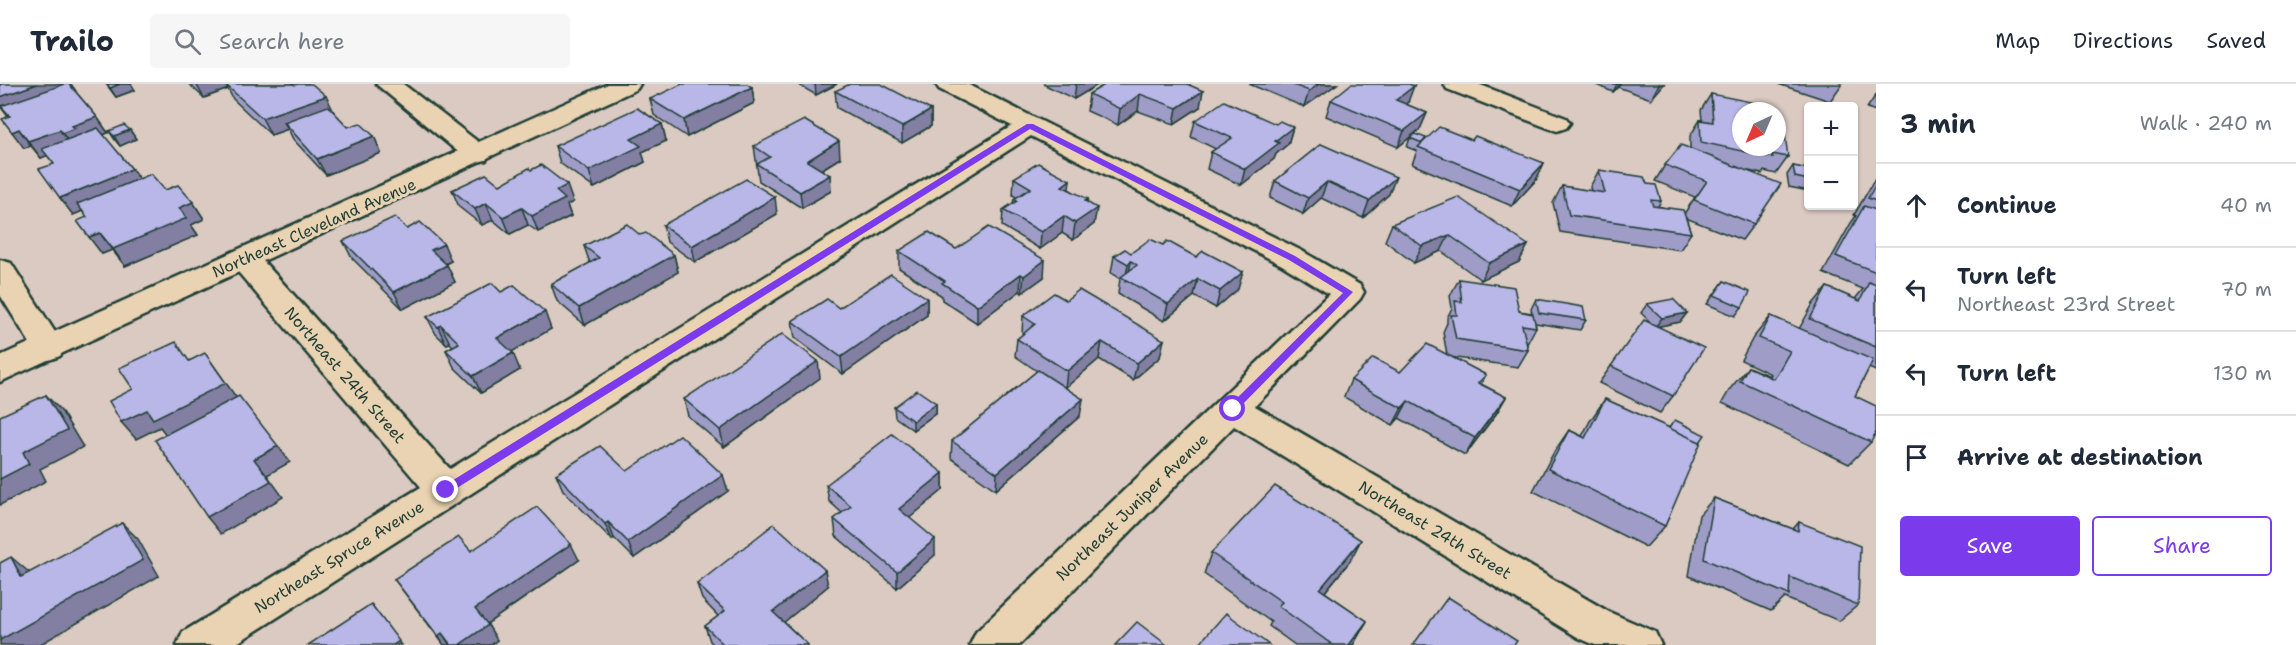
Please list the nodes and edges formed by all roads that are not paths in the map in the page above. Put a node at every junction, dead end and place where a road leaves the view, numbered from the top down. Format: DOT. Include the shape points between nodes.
graph roads {
  1 [pos="388,84"];
  2 [pos="628,84"];
  3 [pos="948,84"];
  4 [pos="1456,84"];
  5 [pos="1557,123"];
  6 [pos="1030,126"];
  7 [pos="477,154"];
  8 [pos="244,259"];
  9 [pos="0,270"];
  10 [pos="49,348"];
  11 [pos="0,370"];
  12 [pos="1233,409"];
  13 [pos="446,490"];
  14 [pos="198,645"];
  15 [pos="991,645"];
  16 [pos="1640,645"];
  1 -- 7 [label="street"];
  2 -- 7 [label="street, Northeast Cleveland Avenue"];
  3 -- 6 [label="street"];
  4 -- 5 [label="street"];
  6 -- 12 [label="street, Northeast Juniper Avenue" via="1292,258 1349,292"];
  6 -- 13 [label="street, Northeast Spruce Avenue"];
  7 -- 8 [label="street, Northeast Cleveland Avenue"];
  8 -- 10 [label="street, Northeast Cleveland Avenue"];
  8 -- 13 [label="street, Northeast 24th Street"];
  9 -- 10 [label="street"];
  10 -- 11 [label="street, Northeast Cleveland Avenue"];
  12 -- 15 [label="street, Northeast Juniper Avenue"];
  12 -- 16 [label="street, Northeast 24th Street" via="1594,624"];
  13 -- 14 [label="street, Northeast Spruce Avenue"];
}
